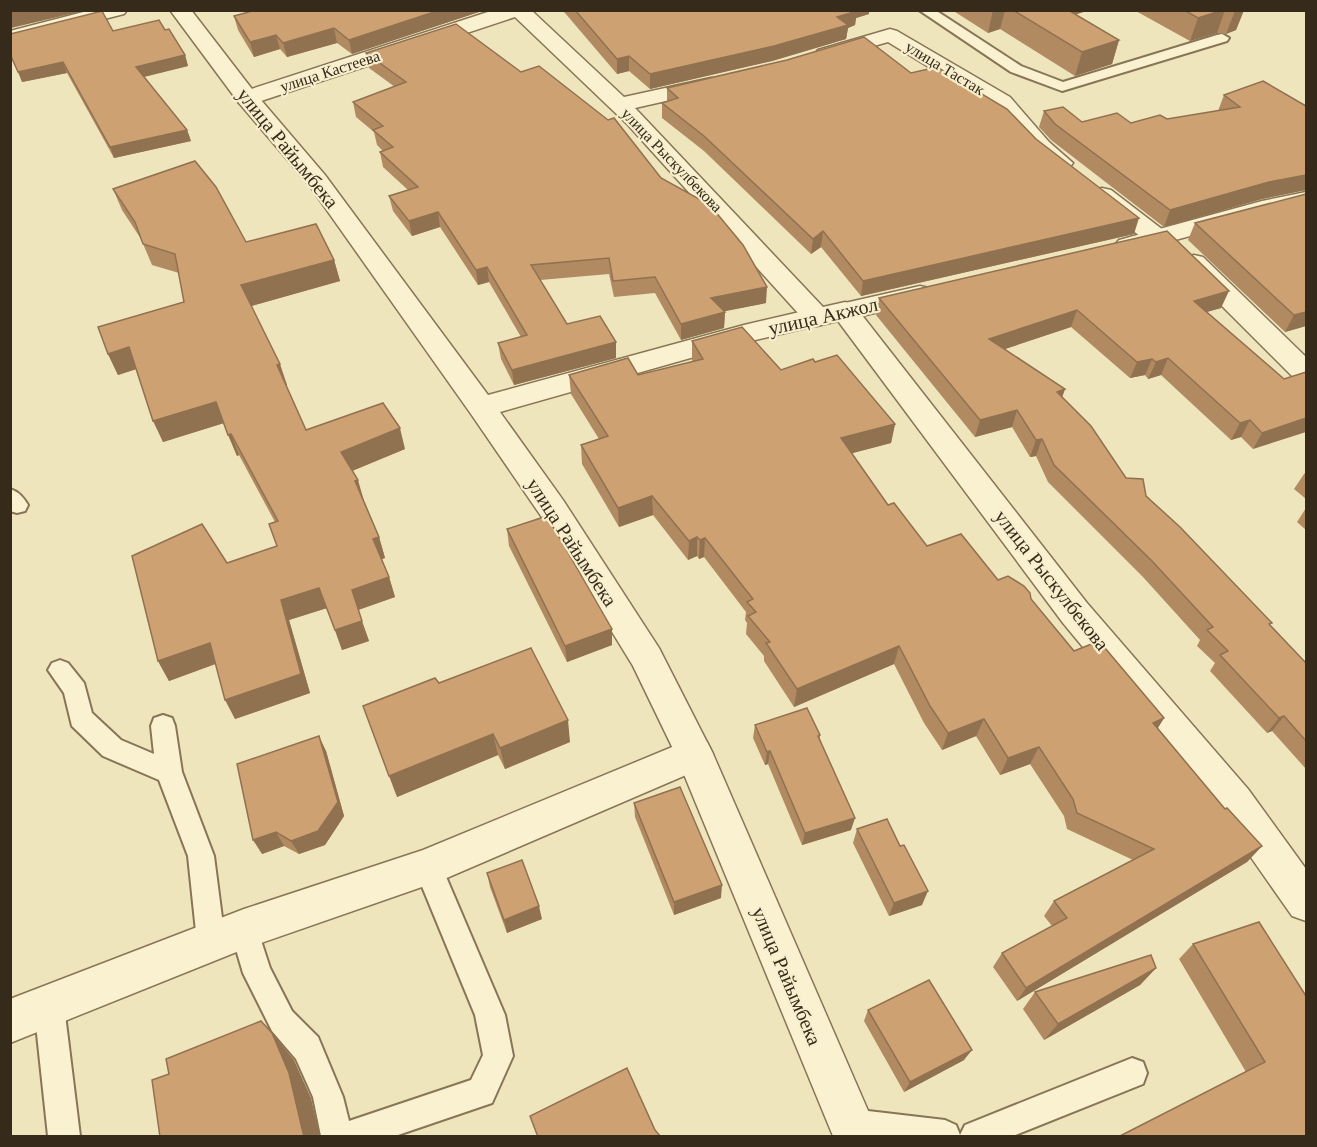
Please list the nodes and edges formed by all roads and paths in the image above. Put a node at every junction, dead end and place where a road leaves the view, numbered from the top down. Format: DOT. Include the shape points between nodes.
graph roads {
  1 [pos="117,10"];
  2 [pos="180,10"];
  3 [pos="925,10"];
  4 [pos="511,11"];
  5 [pos="10,37"];
  6 [pos="1222,39"];
  7 [pos="809,59"];
  8 [pos="729,81"];
  9 [pos="247,98"];
  10 [pos="618,105"];
  11 [pos="1306,199"];
  12 [pos="1162,237"];
  13 [pos="1103,251"];
  14 [pos="947,288"];
  15 [pos="831,314"];
  16 [pos="1306,373"];
  17 [pos="481,407"];
  18 [pos="60,670"];
  19 [pos="163,726"];
  20 [pos="694,754"];
  21 [pos="169,772"];
  22 [pos="428,867"];
  23 [pos="1306,902"];
  24 [pos="227,935"];
  25 [pos="49,1006"];
  26 [pos="10,1021"];
  27 [pos="1132,1073"];
  28 [pos="854,1131"];
  29 [pos="64,1137"];
  30 [pos="337,1137"];
  31 [pos="350,1137"];
  32 [pos="945,1137"];
  33 [pos="976,1137"];
  1 -- 5 [label="street"];
  2 -- 9 [label="street, улица Райымбека"];
  3 -- 6 [label="lane" via="1016,69 1062,87"];
  4 -- 9 [label="street, улица Кастеева" via="454,23"];
  4 -- 10 [label="street, улица Рыскулбекова" via="575,59"];
  7 -- 12 [label="street, улица Тастак" via="890,35 1002,102 1041,147"];
  8 -- 10 [label="street"];
  9 -- 17 [label="street, улица Райымбека" via="317,180"];
  10 -- 15 [label="street, улица Рыскулбекова"];
  11 -- 12 [label="street"];
  12 -- 13 [label="street"];
  12 -- 16 [label="street, улица Тастак"];
  14 -- 15 [label="street, улица Акжол"];
  15 -- 17 [label="street, улица Акжол" via="744,334"];
  15 -- 23 [label="street, улица Рыскулбекова" via="1234,801"];
  17 -- 20 [label="street, улица Райымбека" via="552,508 647,658"];
  18 -- 21 [label="lane" via="75,690 81,718 112,748"];
  19 -- 21 [label="lane"];
  20 -- 22 [label="street"];
  20 -- 28 [label="street, улица Райымбека"];
  21 -- 24 [label="lane"];
  22 -- 24 [label="street"];
  22 -- 31 [label="lane" via="490,1015 498,1056 481,1092"];
  24 -- 25 [label="street"];
  24 -- 30 [label="lane" via="257,973 282,1021 307,1048 328,1097"];
  25 -- 26 [label="street"];
  25 -- 29 [label="lane"];
  27 -- 33 [label="lane"];
  28 -- 32 [label="lane"];
}
